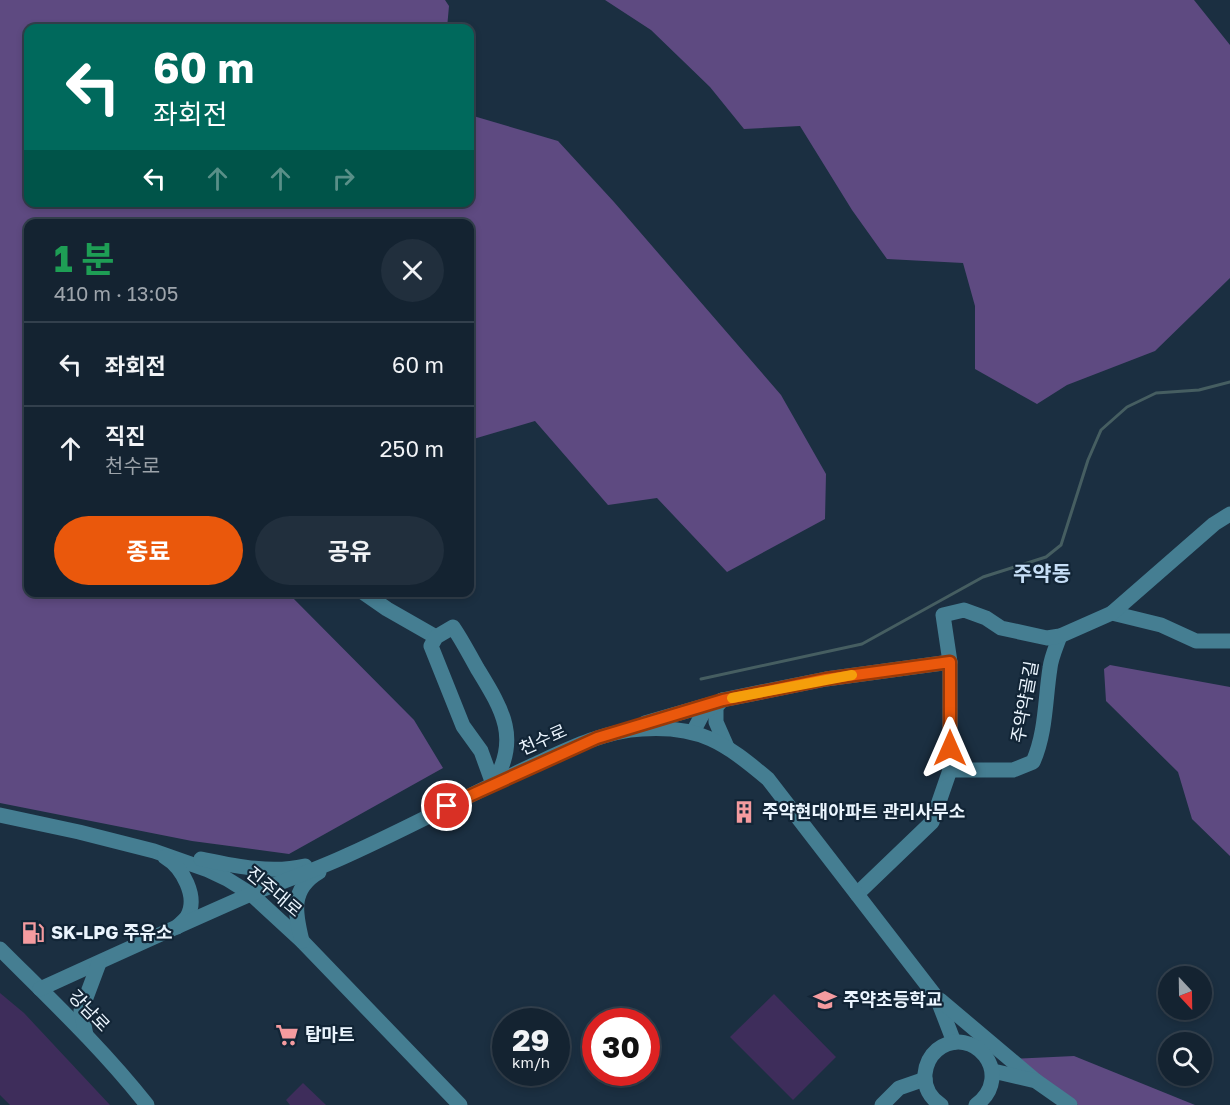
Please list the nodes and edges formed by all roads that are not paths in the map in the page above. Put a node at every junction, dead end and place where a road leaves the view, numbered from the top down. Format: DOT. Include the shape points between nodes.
graph roads {
  1 [pos="1230,514"];
  2 [pos="370,597"];
  3 [pos="1112,613"];
  4 [pos="1060,636"];
  5 [pos="436,637"];
  6 [pos="1230,641"];
  7 [pos="950,662"];
  8 [pos="723,700"];
  9 [pos="693,732"];
  10 [pos="583,743"];
  11 [pos="727,747"];
  12 [pos="950,770"];
  13 [pos="493,784"];
  14 [pos="0,815"];
  15 [pos="154,851"];
  16 [pos="347,856"];
  17 [pos="251,894"];
  18 [pos="857,894"];
  19 [pos="175,929"];
  20 [pos="302,941"];
  21 [pos="0,948"];
  22 [pos="99,963"];
  23 [pos="40,989"];
  24 [pos="937,998"];
  25 [pos="86,1035"];
  26 [pos="954,1042"];
  27 [pos="993,1071"];
  28 [pos="925,1079"];
  29 [pos="1036,1081"];
  30 [pos="147,1105"];
  31 [pos="460,1105"];
  32 [pos="882,1105"];
  33 [pos="941,1105"];
  34 [pos="976,1105"];
  35 [pos="1070,1105"];
  1 -- 3 [label="street, 주약약골길"];
  2 -- 5 [label="street"];
  3 -- 4 [label="street, 주약약골길"];
  3 -- 6 [label="street" via="1161,625 1196,641"];
  4 -- 7 [label="street, 주약약골길" via="1047,638 1001,628 964,610 943,615"];
  4 -- 12 [label="street, 주약약골길" via="1050,666 1039,748 1033,762 1013,770"];
  5 -- 13 [label="street" via="431,646 463,726 481,751"];
  5 -- 13 [label="street" via="453,627 504,717 507,734 503,767"];
  7 -- 8 [label="street" via="826,679"];
  7 -- 12 [label="street, 주약약골길"];
  8 -- 9 [label="street" via="703,713"];
  8 -- 10 [label="street"];
  8 -- 11 [label="street" via="716,707 716,722"];
  9 -- 10 [label="street, 천수로" via="639,729"];
  9 -- 11 [label="street, 천수로"];
  10 -- 13 [label="street, 천수로"];
  11 -- 18 [label="street, 천수로" via="768,779"];
  12 -- 18 [label="street, 주약약골길" via="932,822"];
  13 -- 16 [label="street, 천수로"];
  14 -- 15 [label="street, 진주대로"];
  15 -- 16 [label="street" via="277,870"];
  15 -- 17 [label="street, 진주대로" via="208,870"];
  15 -- 19 [label="street" via="171,861 188,885 189,910"];
  16 -- 17 [label="street, 천수로"];
  16 -- 20 [label="street" via="308,879 300,891 296,905"];
  17 -- 19 [label="street, 천수로"];
  17 -- 20 [label="street, 진주대로"];
  18 -- 24 [label="street, 천수로"];
  19 -- 22 [label="street, 천수로"];
  20 -- 31 [label="street, 진주대로"];
  21 -- 23 [label="street, 강남로"];
  22 -- 23 [label="street, 천수로"];
  22 -- 25 [label="street" via="81,1011"];
  23 -- 25 [label="street, 강남로"];
  24 -- 26 [label="street, 천수로"];
  24 -- 29 [label="street"];
  25 -- 30 [label="street, 강남로"];
  26 -- 27 [label="street" via="975,1046"];
  26 -- 28 [label="street" via="929,1059"];
  27 -- 29 [label="street"];
  27 -- 34 [label="street" via="989,1092"];
  28 -- 32 [label="street" via="899,1088"];
  28 -- 33 [label="street" via="931,1097"];
  29 -- 35 [label="street"];
}
